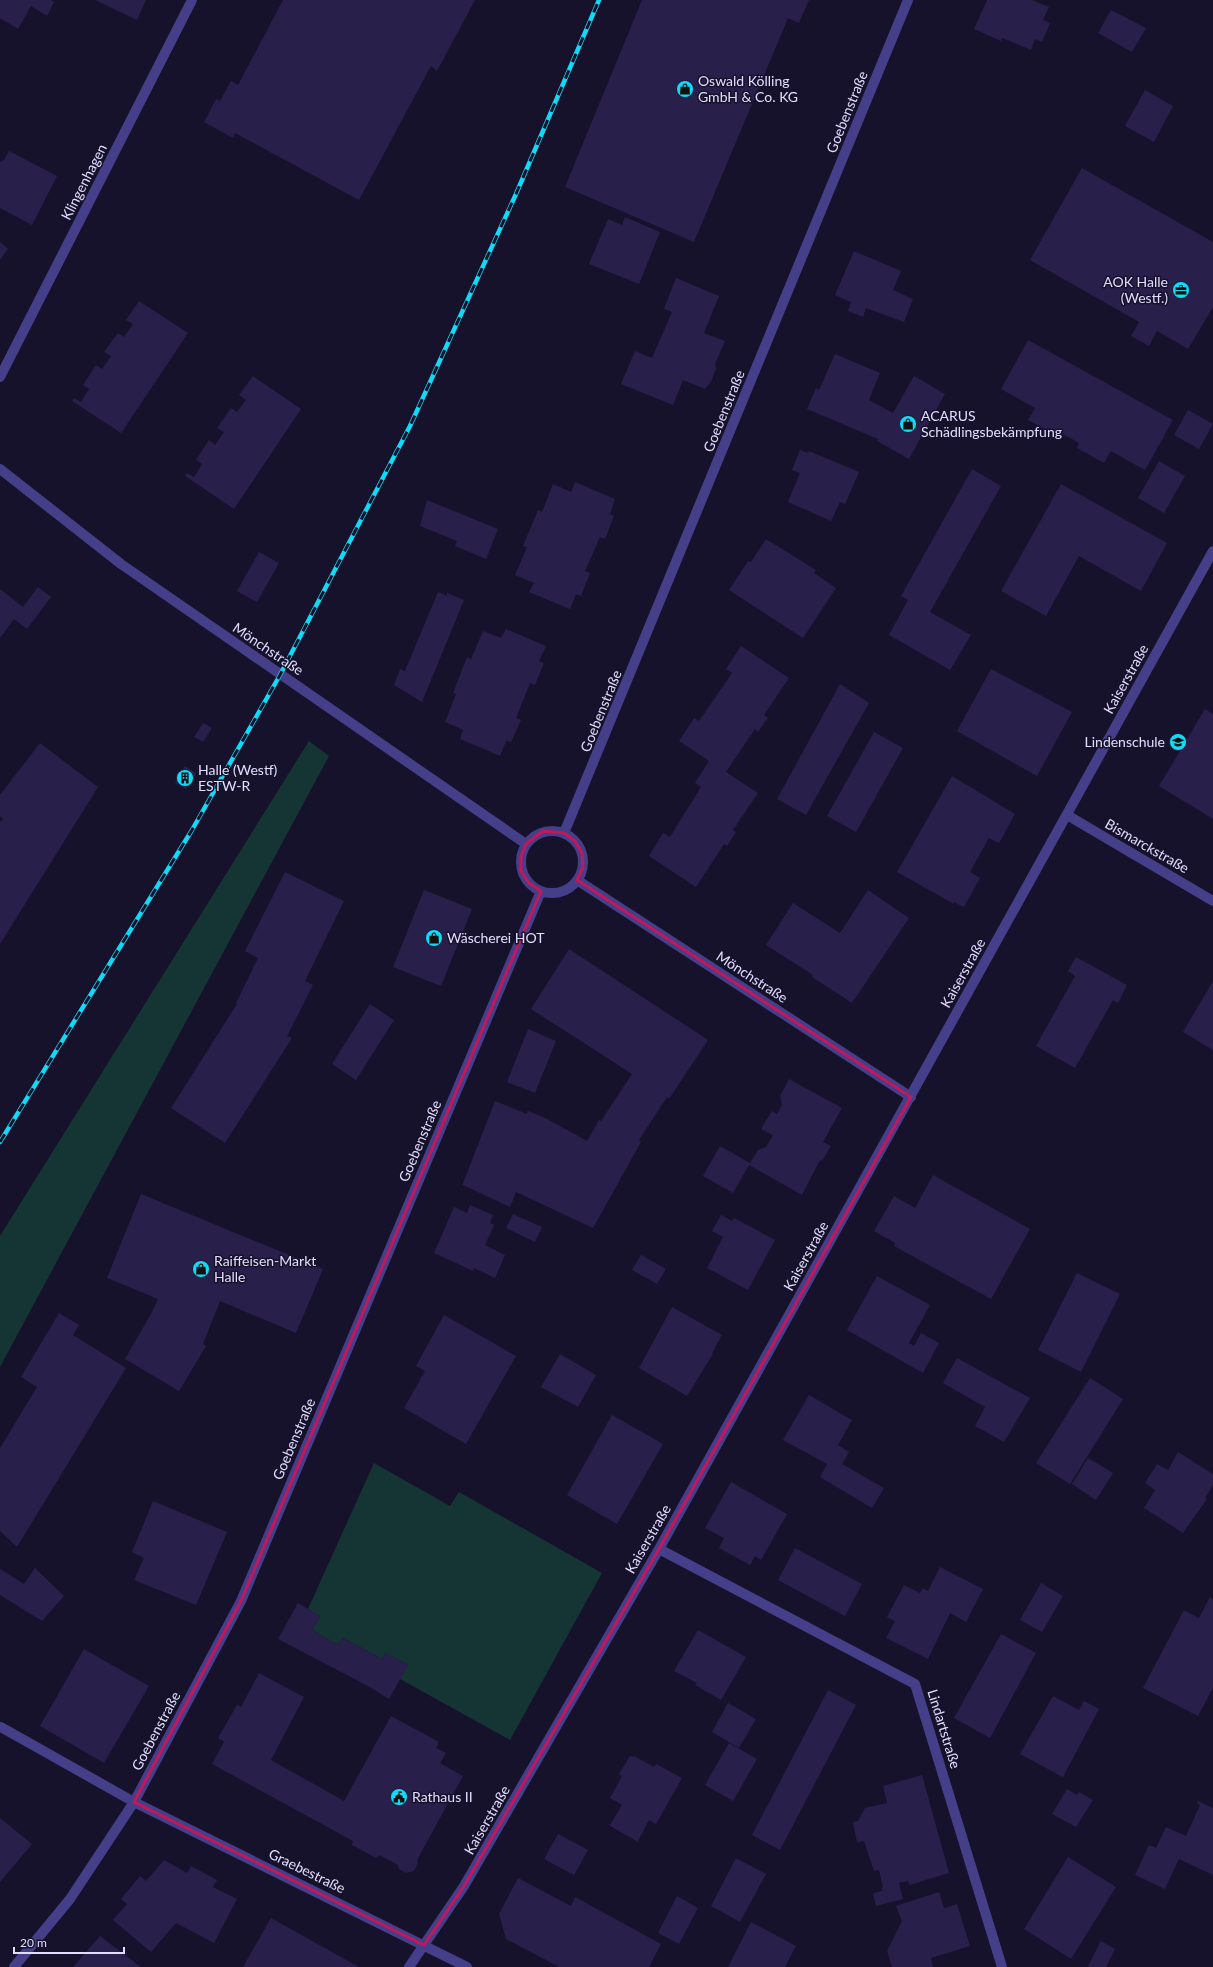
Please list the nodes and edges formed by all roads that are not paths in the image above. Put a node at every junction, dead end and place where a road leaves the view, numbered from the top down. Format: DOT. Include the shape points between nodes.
graph roads {
  1 [pos="192,0"];
  2 [pos="908,0"];
  3 [pos="0,377"];
  4 [pos="0,469"];
  5 [pos="1213,551"];
  6 [pos="1067,815"];
  7 [pos="564,833"];
  8 [pos="526,844"];
  9 [pos="577,880"];
  10 [pos="541,891"];
  11 [pos="1213,901"];
  12 [pos="911,1097"];
  13 [pos="659,1549"];
  14 [pos="1,1726"];
  15 [pos="134,1802"];
  16 [pos="424,1945"];
  17 [pos="14,1967"];
  18 [pos="409,1967"];
  19 [pos="467,1967"];
  20 [pos="1002,1967"];
  1 -- 3 [label="street, Klingenhagen"];
  2 -- 7 [label="street, Goebenstraße"];
  4 -- 8 [label="street, Mönchstraße" via="121,564"];
  5 -- 6 [label="street, Kaiserstraße"];
  6 -- 11 [label="street, Bismarckstraße"];
  6 -- 12 [label="street, Kaiserstraße"];
  7 -- 8 [label="street" via="554,830 543,831 533,836"];
  7 -- 9 [label="street" via="575,841 582,853 583,867"];
  8 -- 10 [label="street" via="521,857 521,871 529,883"];
  9 -- 10 [label="street" via="561,892"];
  9 -- 12 [label="street, Mönchstraße"];
  10 -- 15 [label="street, Goebenstraße" via="241,1601"];
  12 -- 13 [label="street, Kaiserstraße"];
  13 -- 16 [label="street, Kaiserstraße" via="464,1886"];
  13 -- 20 [label="street, Lindartstraße" via="915,1684"];
  14 -- 15 [label="street, Graebestraße"];
  15 -- 16 [label="street, Graebestraße"];
  15 -- 17 [label="street, Goebenstraße" via="70,1899"];
  16 -- 18 [label="street, Kaiserstraße"];
  16 -- 19 [label="street, Graebestraße"];
}
